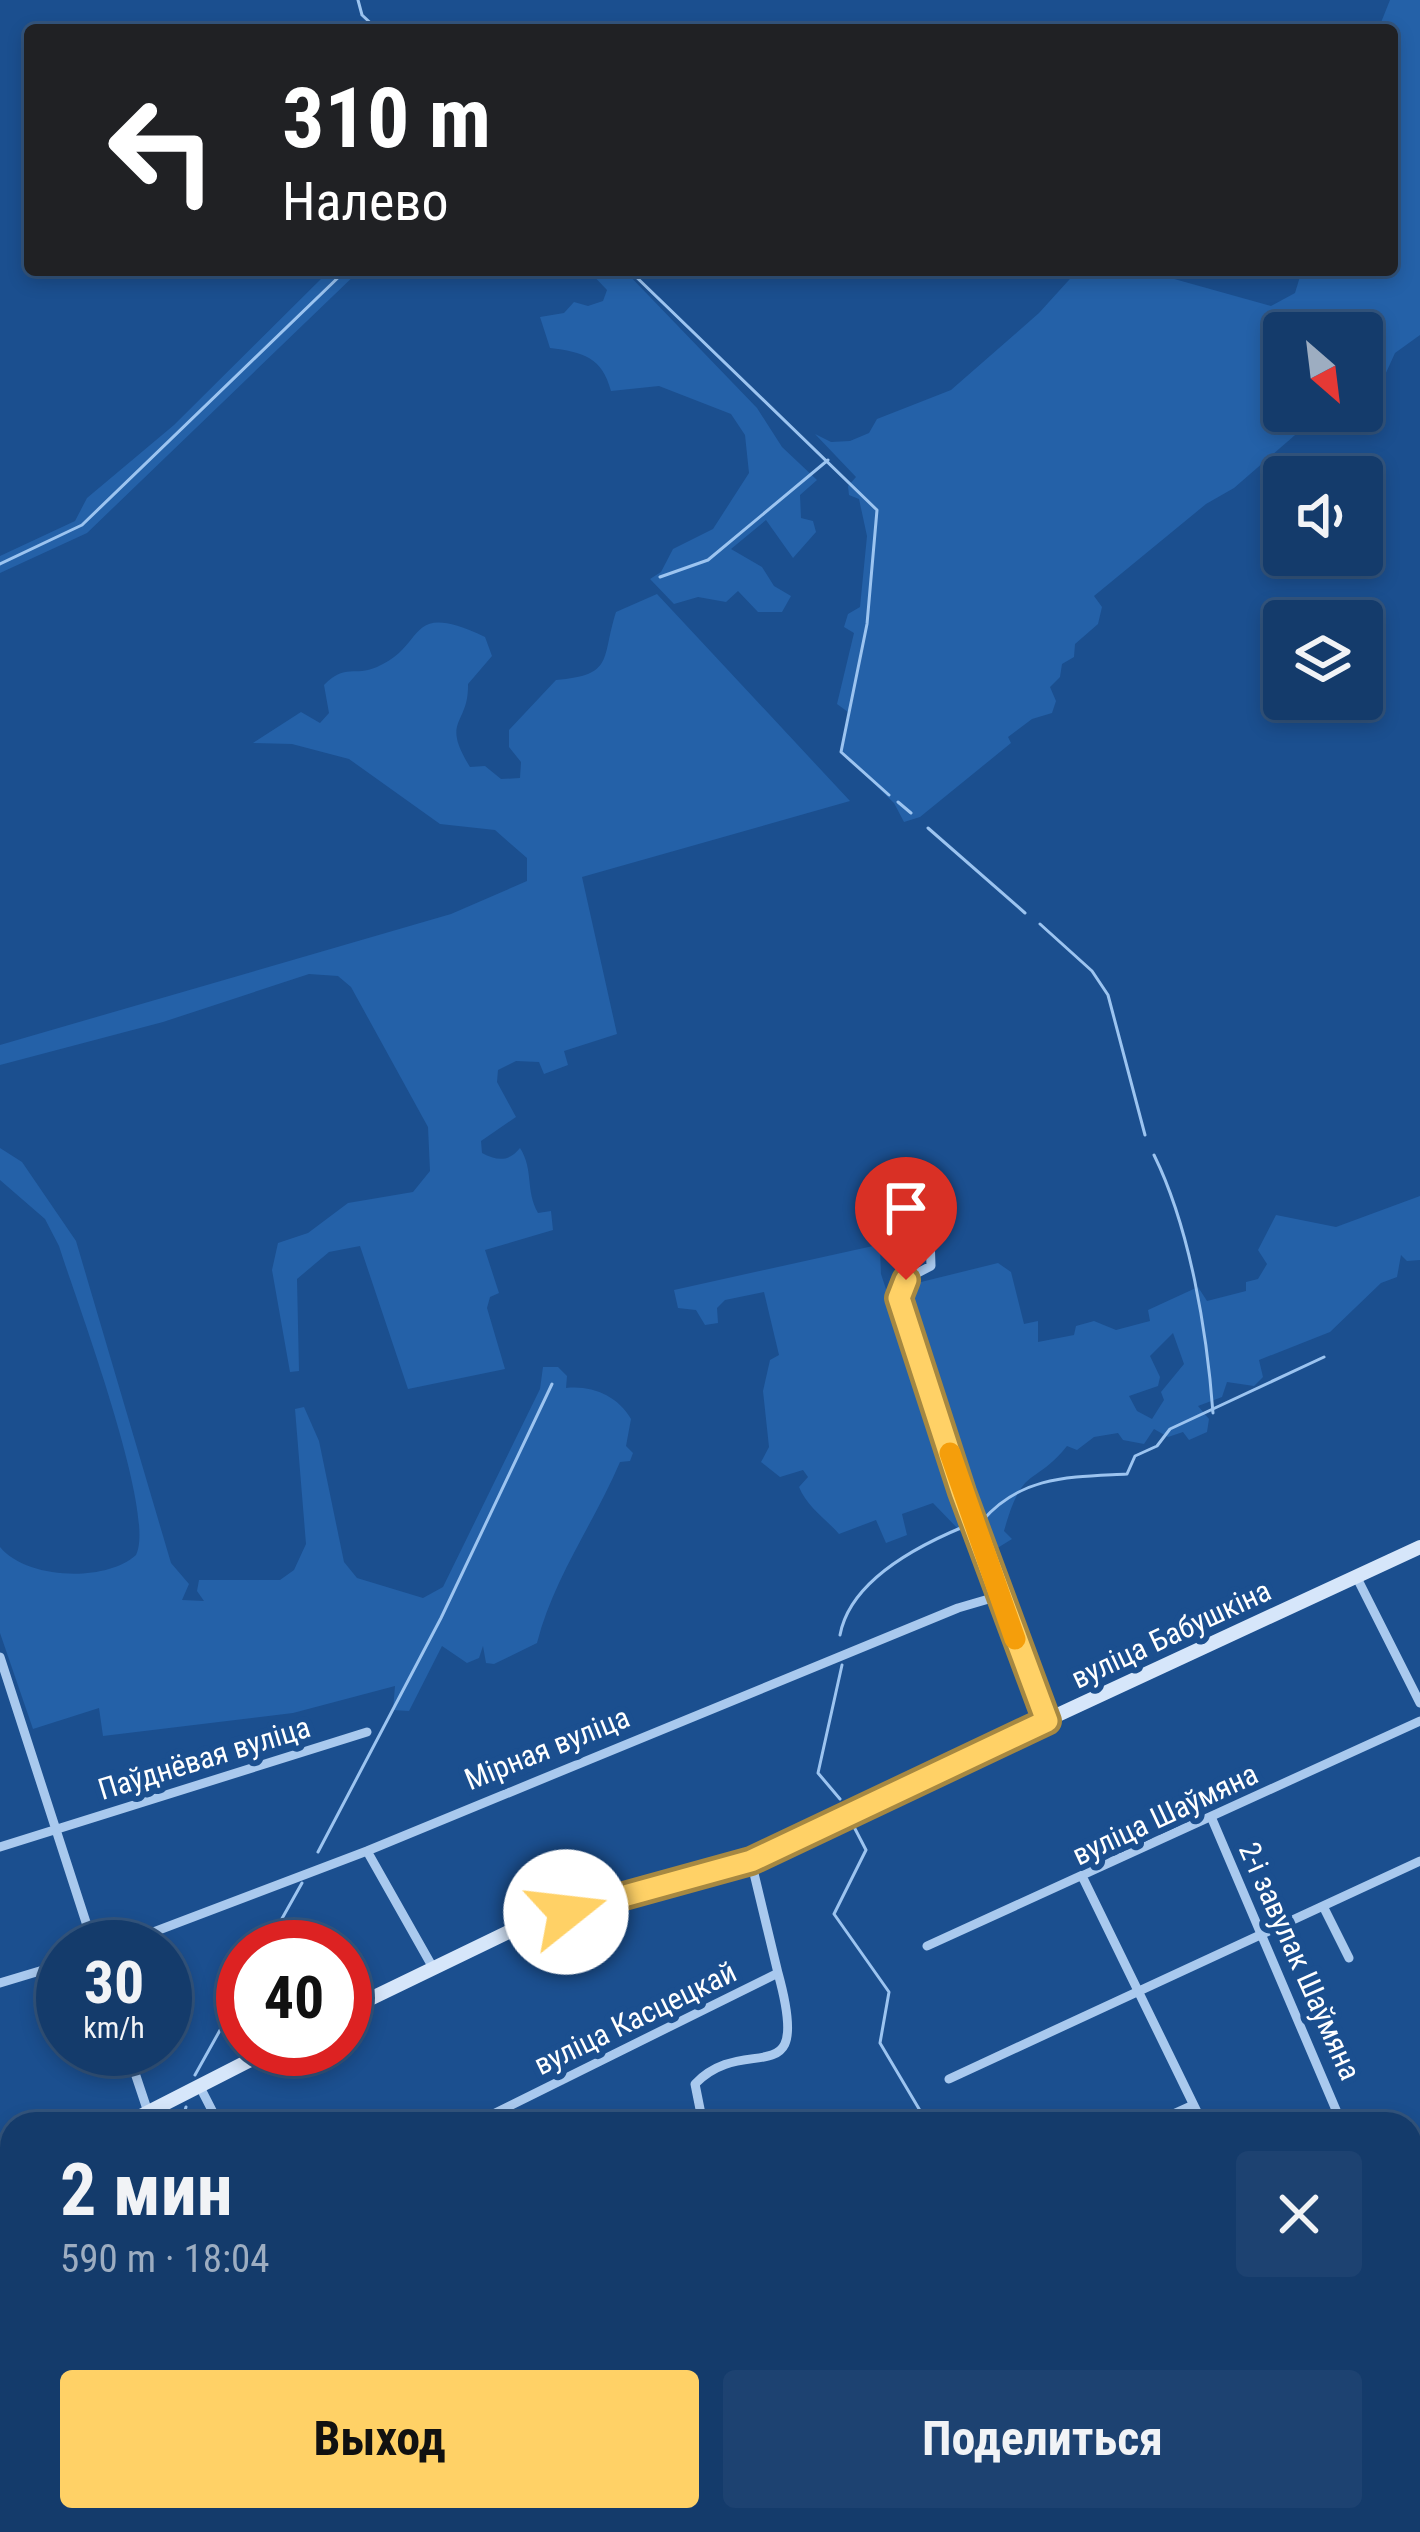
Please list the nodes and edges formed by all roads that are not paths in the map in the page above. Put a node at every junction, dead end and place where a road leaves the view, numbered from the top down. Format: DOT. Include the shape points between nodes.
graph roads {
  1 [pos="930,1236"];
  2 [pos="1420,1547"];
  3 [pos="1357,1578"];
  4 [pos="999,1596"];
  5 [pos="0,1657"];
  6 [pos="1420,1703"];
  7 [pos="16,1711"];
  8 [pos="0,1716"];
  9 [pos="1047,1721"];
  10 [pos="1420,1721"];
  11 [pos="367,1732"];
  12 [pos="1212,1819"];
  13 [pos="55,1829"];
  14 [pos="0,1847"];
  15 [pos="367,1851"];
  16 [pos="751,1861"];
  17 [pos="1420,1861"];
  18 [pos="1083,1878"];
  19 [pos="1324,1908"];
  20 [pos="85,1920"];
  21 [pos="186,1920"];
  22 [pos="1260,1936"];
  23 [pos="927,1946"];
  24 [pos="1348,1958"];
  25 [pos="432,1966"];
  26 [pos="36,1972"];
  27 [pos="778,1973"];
  28 [pos="0,1983"];
  29 [pos="1140,1990"];
  30 [pos="372,1997"];
  31 [pos="136,2076"];
  32 [pos="221,2076"];
  33 [pos="949,2079"];
  34 [pos="200,2087"];
  35 [pos="1193,2105"];
  36 [pos="148,2112"];
  37 [pos="213,2112"];
  38 [pos="497,2112"];
  39 [pos="701,2112"];
  40 [pos="1177,2112"];
  41 [pos="1197,2112"];
  42 [pos="1337,2112"];
  1 -- 4 [label="street" via="932,1266 906,1280 899,1298"];
  2 -- 3 [label="street, вуліца Бабушкіна"];
  3 -- 6 [label="street"];
  3 -- 9 [label="street, вуліца Бабушкіна"];
  4 -- 9 [label="street"];
  4 -- 15 [label="street, Мірная вуліца"];
  5 -- 7 [label="street"];
  7 -- 8 [label="street"];
  7 -- 13 [label="street"];
  9 -- 16 [label="street, вуліца Бабушкіна"];
  10 -- 12 [label="street, вуліца Шаўмяна"];
  11 -- 13 [label="street, Паўднёвая вуліца"];
  12 -- 18 [label="street, вуліца Шаўмяна"];
  12 -- 22 [label="street, 2-і завулак Шаўмяна"];
  13 -- 14 [label="street, Паўднёвая вуліца"];
  13 -- 20 [label="street"];
  15 -- 21 [label="street, Мірная вуліца"];
  15 -- 25 [label="street"];
  16 -- 25 [label="street, вуліца Бабушкіна" via="525,1924"];
  16 -- 27 [label="street, вуліца Касцецкай"];
  17 -- 19 [label="street"];
  18 -- 23 [label="street, вуліца Шаўмяна"];
  18 -- 29 [label="street"];
  19 -- 22 [label="street"];
  19 -- 24 [label="street"];
  22 -- 29 [label="street"];
  22 -- 42 [label="street, 2-і завулак Шаўмяна"];
  25 -- 30 [label="street, вуліца Бабушкіна"];
  26 -- 28 [label="street"];
  27 -- 38 [label="street, вуліца Касцецкай"];
  27 -- 39 [label="street" via="793,2026 787,2044 773,2056 707,2072 695,2084"];
  29 -- 33 [label="street"];
  29 -- 35 [label="street"];
  31 -- 36 [label="street"];
  32 -- 34 [label="street"];
  34 -- 36 [label="street"];
  34 -- 37 [label="street"];
  35 -- 40 [label="street"];
  35 -- 41 [label="street"];
}
